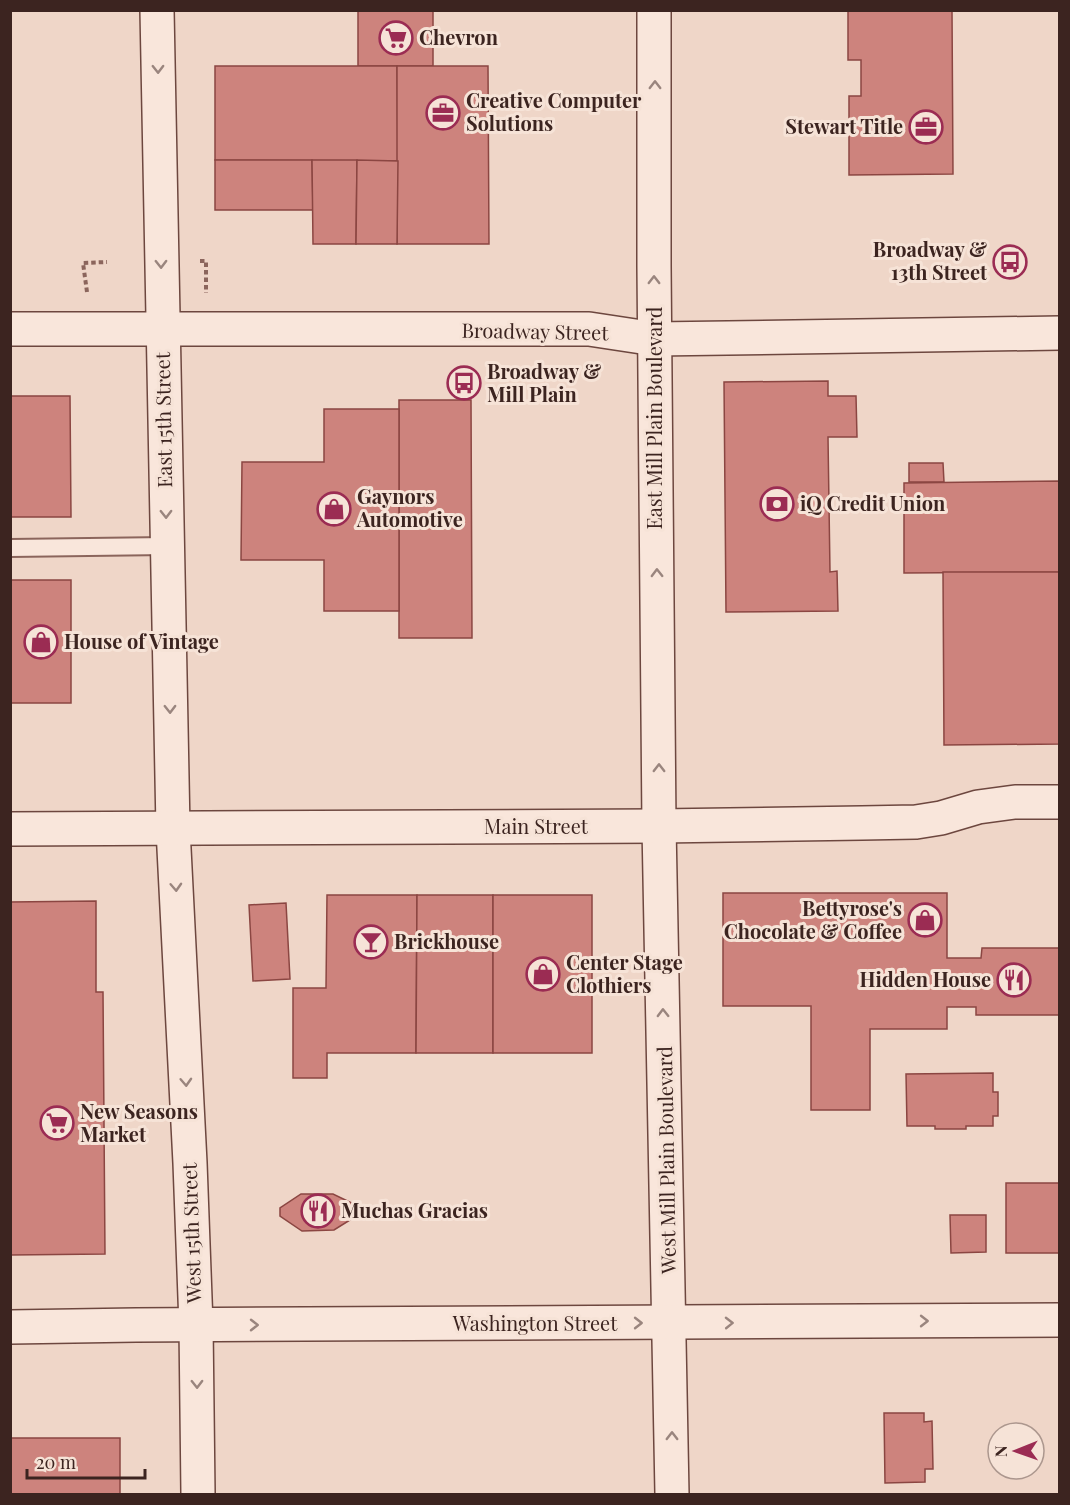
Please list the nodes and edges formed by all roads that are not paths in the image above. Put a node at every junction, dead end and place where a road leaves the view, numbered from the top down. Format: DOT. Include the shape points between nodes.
graph roads {
  1 [pos="157,10"];
  2 [pos="654,10"];
  3 [pos="10,329"];
  4 [pos="163,330"];
  5 [pos="1059,333"];
  6 [pos="655,339"];
  7 [pos="167,546"];
  8 [pos="10,548"];
  9 [pos="1059,802"];
  10 [pos="659,826"];
  11 [pos="10,829"];
  12 [pos="173,829"];
  13 [pos="1059,1320"];
  14 [pos="670,1323"];
  15 [pos="196,1325"];
  16 [pos="10,1327"];
  17 [pos="198,1494"];
  18 [pos="672,1494"];
  1 -- 4 [label="main road, East 15th Street, one-way"];
  6 -- 2 [label="main road, East Mill Plain Boulevard, one-way"];
  3 -- 4 [label="main road, Broadway Street"];
  4 -- 6 [label="main road, Broadway Street" via="589,329"];
  4 -- 7 [label="main road, East 15th Street, one-way"];
  5 -- 6 [label="main road, Broadway Street"];
  10 -- 6 [label="main road, East Mill Plain Boulevard, one-way"];
  7 -- 8 [label="lane"];
  7 -- 12 [label="main road, East 15th Street, one-way"];
  9 -- 10 [label="main road, Main Street" via="978,807 916,822"];
  10 -- 12 [label="main road, Main Street"];
  14 -- 10 [label="main road, West Mill Plain Boulevard, one-way"];
  11 -- 12 [label="main road, Main Street"];
  12 -- 15 [label="main road, West 15th Street, one-way"];
  14 -- 13 [label="main road, Washington Street, one-way"];
  15 -- 14 [label="main road, Washington Street, one-way"];
  18 -- 14 [label="main road, West Mill Plain Boulevard, one-way"];
  15 -- 16 [label="main road, Washington Street"];
  15 -- 17 [label="main road, West 15th Street, one-way"];
}
